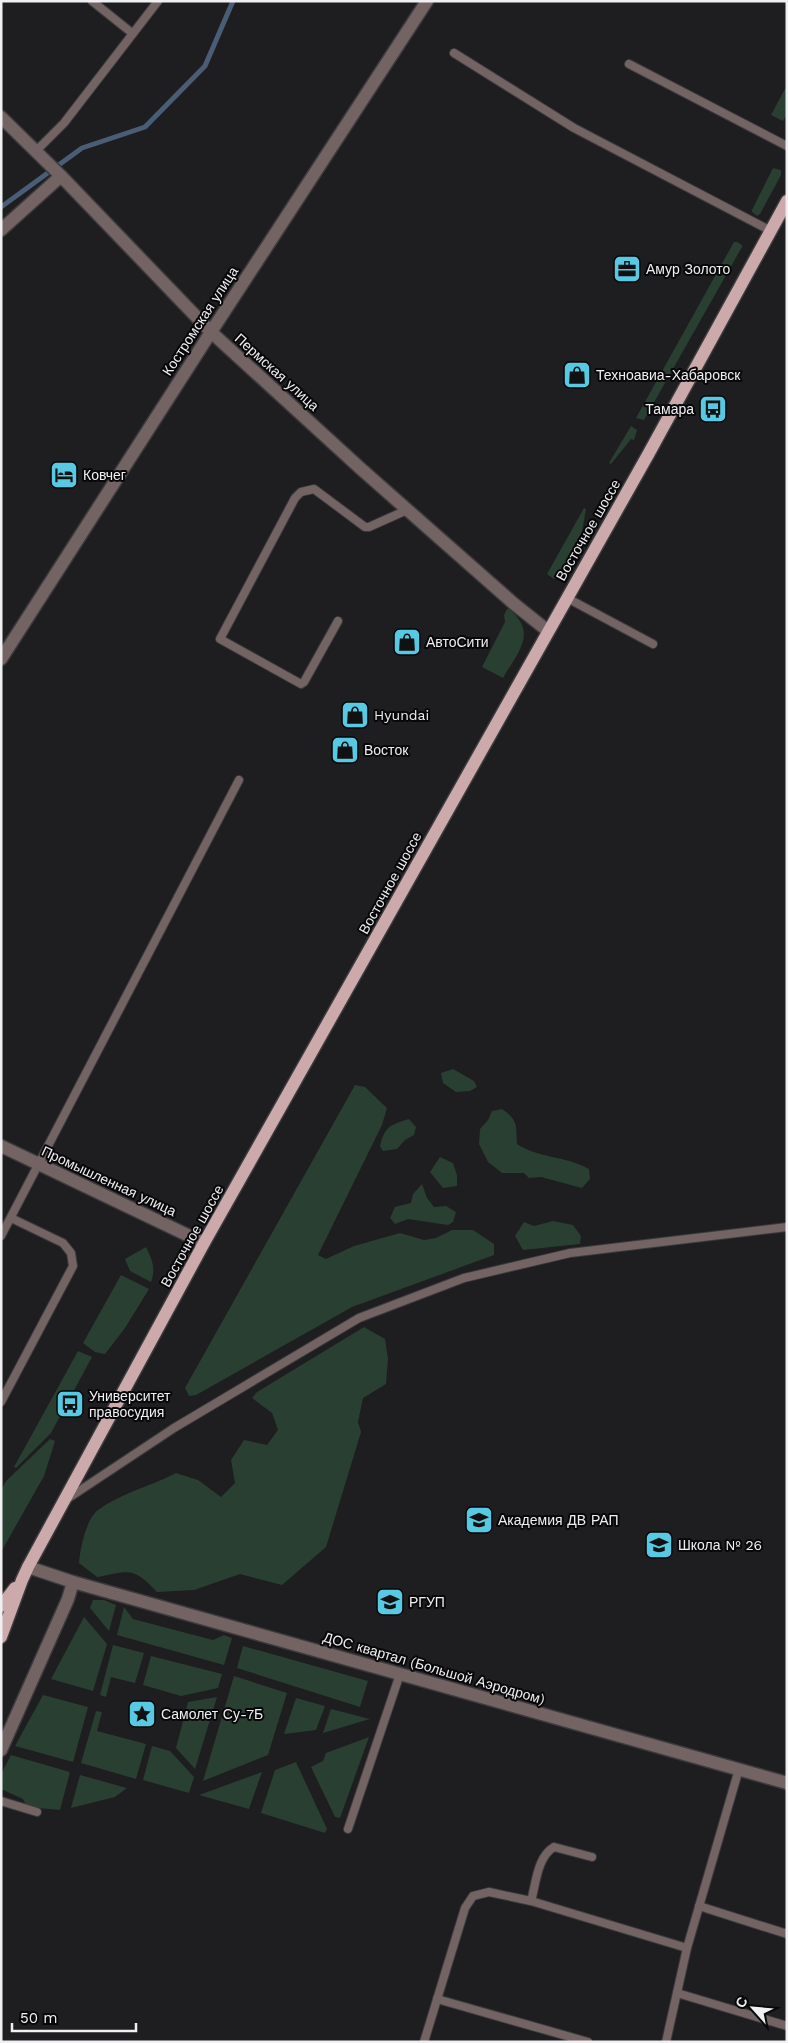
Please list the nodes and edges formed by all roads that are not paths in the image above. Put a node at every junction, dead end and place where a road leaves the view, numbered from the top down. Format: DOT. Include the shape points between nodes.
graph roads {
  1 [pos="92,1"];
  2 [pos="158,1"];
  3 [pos="427,1"];
  4 [pos="132,33"];
  5 [pos="454,53"];
  6 [pos="629,64"];
  7 [pos="1,117"];
  8 [pos="787,146"];
  9 [pos="36,151"];
  10 [pos="61,176"];
  11 [pos="787,201"];
  12 [pos="1,230"];
  13 [pos="771,231"];
  14 [pos="211,332"];
  15 [pos="407,510"];
  16 [pos="567,598"];
  17 [pos="338,621"];
  18 [pos="548,631"];
  19 [pos="653,644"];
  20 [pos="1,659"];
  21 [pos="239,780"];
  22 [pos="1,1146"];
  23 [pos="39,1164"];
  24 [pos="11,1218"];
  25 [pos="787,1226"];
  26 [pos="1,1236"];
  27 [pos="204,1243"];
  28 [pos="1,1402"];
  29 [pos="65,1500"];
  30 [pos="28,1567"];
  31 [pos="22,1580"];
  32 [pos="73,1582"];
  33 [pos="1,1606"];
  34 [pos="1,1637"];
  35 [pos="400,1674"];
  36 [pos="1,1750"];
  37 [pos="739,1769"];
  38 [pos="787,1783"];
  39 [pos="1,1801"];
  40 [pos="37,1812"];
  41 [pos="348,1829"];
  42 [pos="592,1857"];
  43 [pos="531,1901"];
  44 [pos="699,1906"];
  45 [pos="787,1934"];
  46 [pos="687,1948"];
  47 [pos="677,1994"];
  48 [pos="437,1999"];
  49 [pos="787,2026"];
  50 [pos="424,2042"];
  51 [pos="588,2042"];
  52 [pos="666,2042"];
  1 -- 4 [label="lane"];
  2 -- 4 [label="lane"];
  3 -- 14 [label="street, Костромская улица"];
  4 -- 9 [label="lane" via="64,123"];
  5 -- 13 [label="lane" via="574,128"];
  6 -- 8 [label="lane"];
  7 -- 9 [label="street, Пермская улица"];
  9 -- 10 [label="street, Пермская улица"];
  10 -- 12 [label="street"];
  10 -- 14 [label="street, Пермская улица"];
  11 -- 13 [label="main road, Восточное шоссе"];
  13 -- 16 [label="main road, Восточное шоссе"];
  14 -- 15 [label="street, Пермская улица"];
  14 -- 20 [label="street, Костромская улица"];
  15 -- 17 [label="lane" via="365,527 314,489 301,492 220,639 301,684"];
  15 -- 18 [label="street, Пермская улица"];
  16 -- 18 [label="main road, Восточное шоссе"];
  16 -- 19 [label="lane"];
  18 -- 27 [label="main road, Восточное шоссе"];
  21 -- 23 [label="lane"];
  22 -- 23 [label="street, Промышленная улица"];
  23 -- 24 [label="lane"];
  23 -- 27 [label="street, Промышленная улица"];
  24 -- 26 [label="lane"];
  24 -- 28 [label="lane" via="63,1243 71,1253 73,1266"];
  25 -- 29 [label="lane" via="570,1253 464,1278 368,1314 174,1428"];
  27 -- 29 [label="main road, Восточное шоссе"];
  29 -- 30 [label="main road, Восточное шоссе"];
  30 -- 31 [label="main road, Восточное шоссе"];
  30 -- 32 [label="street, ДОС квартал (Большой Аэродром)"];
  31 -- 33 [label="main road"];
  31 -- 34 [label="main road"];
  32 -- 35 [label="street, ДОС квартал (Большой Аэродром)"];
  32 -- 36 [label="street"];
  35 -- 37 [label="street, ДОС квартал (Большой Аэродром)"];
  35 -- 41 [label="lane"];
  37 -- 38 [label="street, ДОС квартал (Большой Аэродром)"];
  37 -- 44 [label="lane"];
  39 -- 40 [label="lane"];
  42 -- 43 [label="lane" via="554,1847 547,1851"];
  43 -- 46 [label="lane"];
  43 -- 48 [label="lane" via="489,1892 473,1896 465,1908"];
  44 -- 45 [label="lane"];
  44 -- 46 [label="lane"];
  46 -- 47 [label="lane"];
  47 -- 49 [label="lane"];
  47 -- 52 [label="lane"];
  48 -- 50 [label="lane"];
  48 -- 51 [label="lane"];
}
